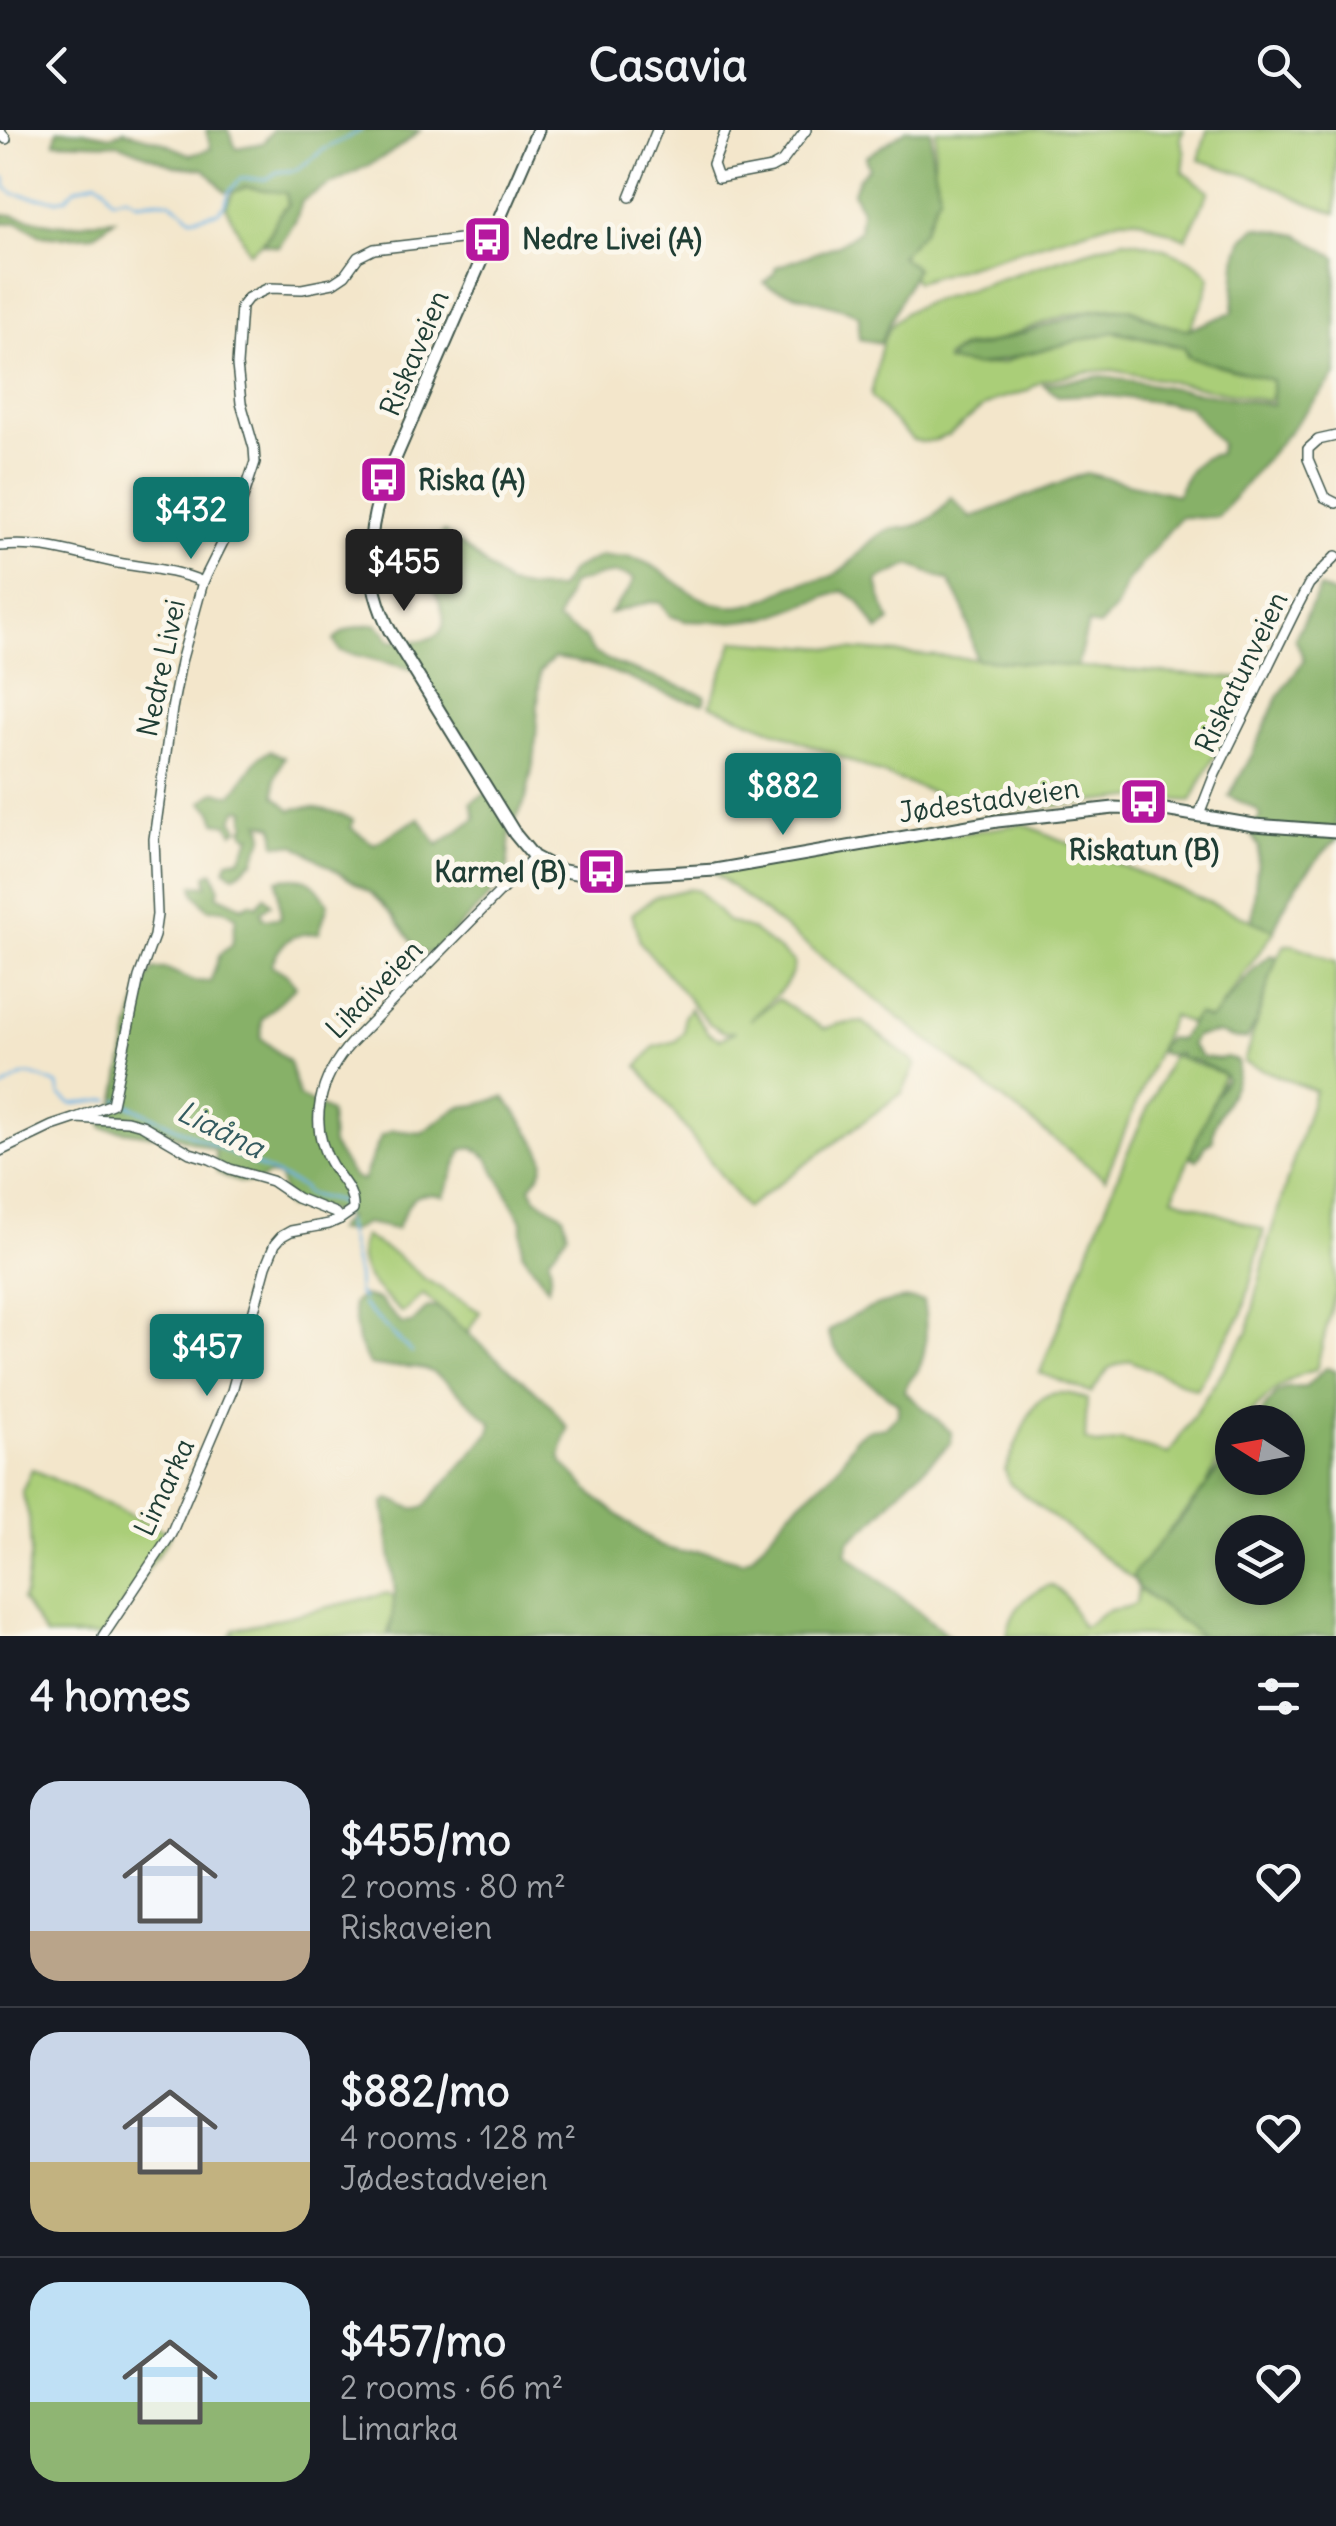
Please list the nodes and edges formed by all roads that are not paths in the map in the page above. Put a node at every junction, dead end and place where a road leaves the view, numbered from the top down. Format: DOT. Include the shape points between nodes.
graph roads {
  1 [pos="538,130"];
  2 [pos="657,130"];
  3 [pos="726,130"];
  4 [pos="806,130"];
  5 [pos="630,197"];
  6 [pos="495,230"];
  7 [pos="1336,436"];
  8 [pos="1336,503"];
  9 [pos="0,546"];
  10 [pos="1336,556"];
  11 [pos="203,582"];
  12 [pos="1199,815"];
  13 [pos="1336,831"];
  14 [pos="534,857"];
  15 [pos="76,1118"];
  16 [pos="0,1151"];
  17 [pos="340,1219"];
  18 [pos="102,1636"];
  1 -- 6 [label="main road, Riskaveien"];
  2 -- 5 [label="street"];
  3 -- 4 [label="street" via="713,164 718,178 782,162"];
  6 -- 11 [label="street, Nedre Livei" via="374,250 333,283 268,288 242,304 237,365 255,462"];
  6 -- 14 [label="main road, Riskaveien" via="384,484 370,561 390,631"];
  7 -- 8 [label="street" via="1308,448 1308,459 1324,496"];
  9 -- 11 [label="street" via="56,547"];
  10 -- 12 [label="street, Riskatunveien" via="1296,607"];
  11 -- 15 [label="street, Nedre Livei" via="176,686 156,822 154,937 112,1104"];
  12 -- 13 [label="main road, Jødestadveien"];
  12 -- 14 [label="main road, Jødestadveien" via="1139,808 1047,814 681,873 586,874"];
  14 -- 17 [label="street, Likaiveien" via="331,1068 318,1114 324,1148 352,1196 352,1210"];
  15 -- 16 [label="street"];
  15 -- 17 [label="street" via="142,1125 190,1153 272,1181"];
  17 -- 18 [label="street, Limarka" via="274,1244 232,1391 176,1522"];
}
